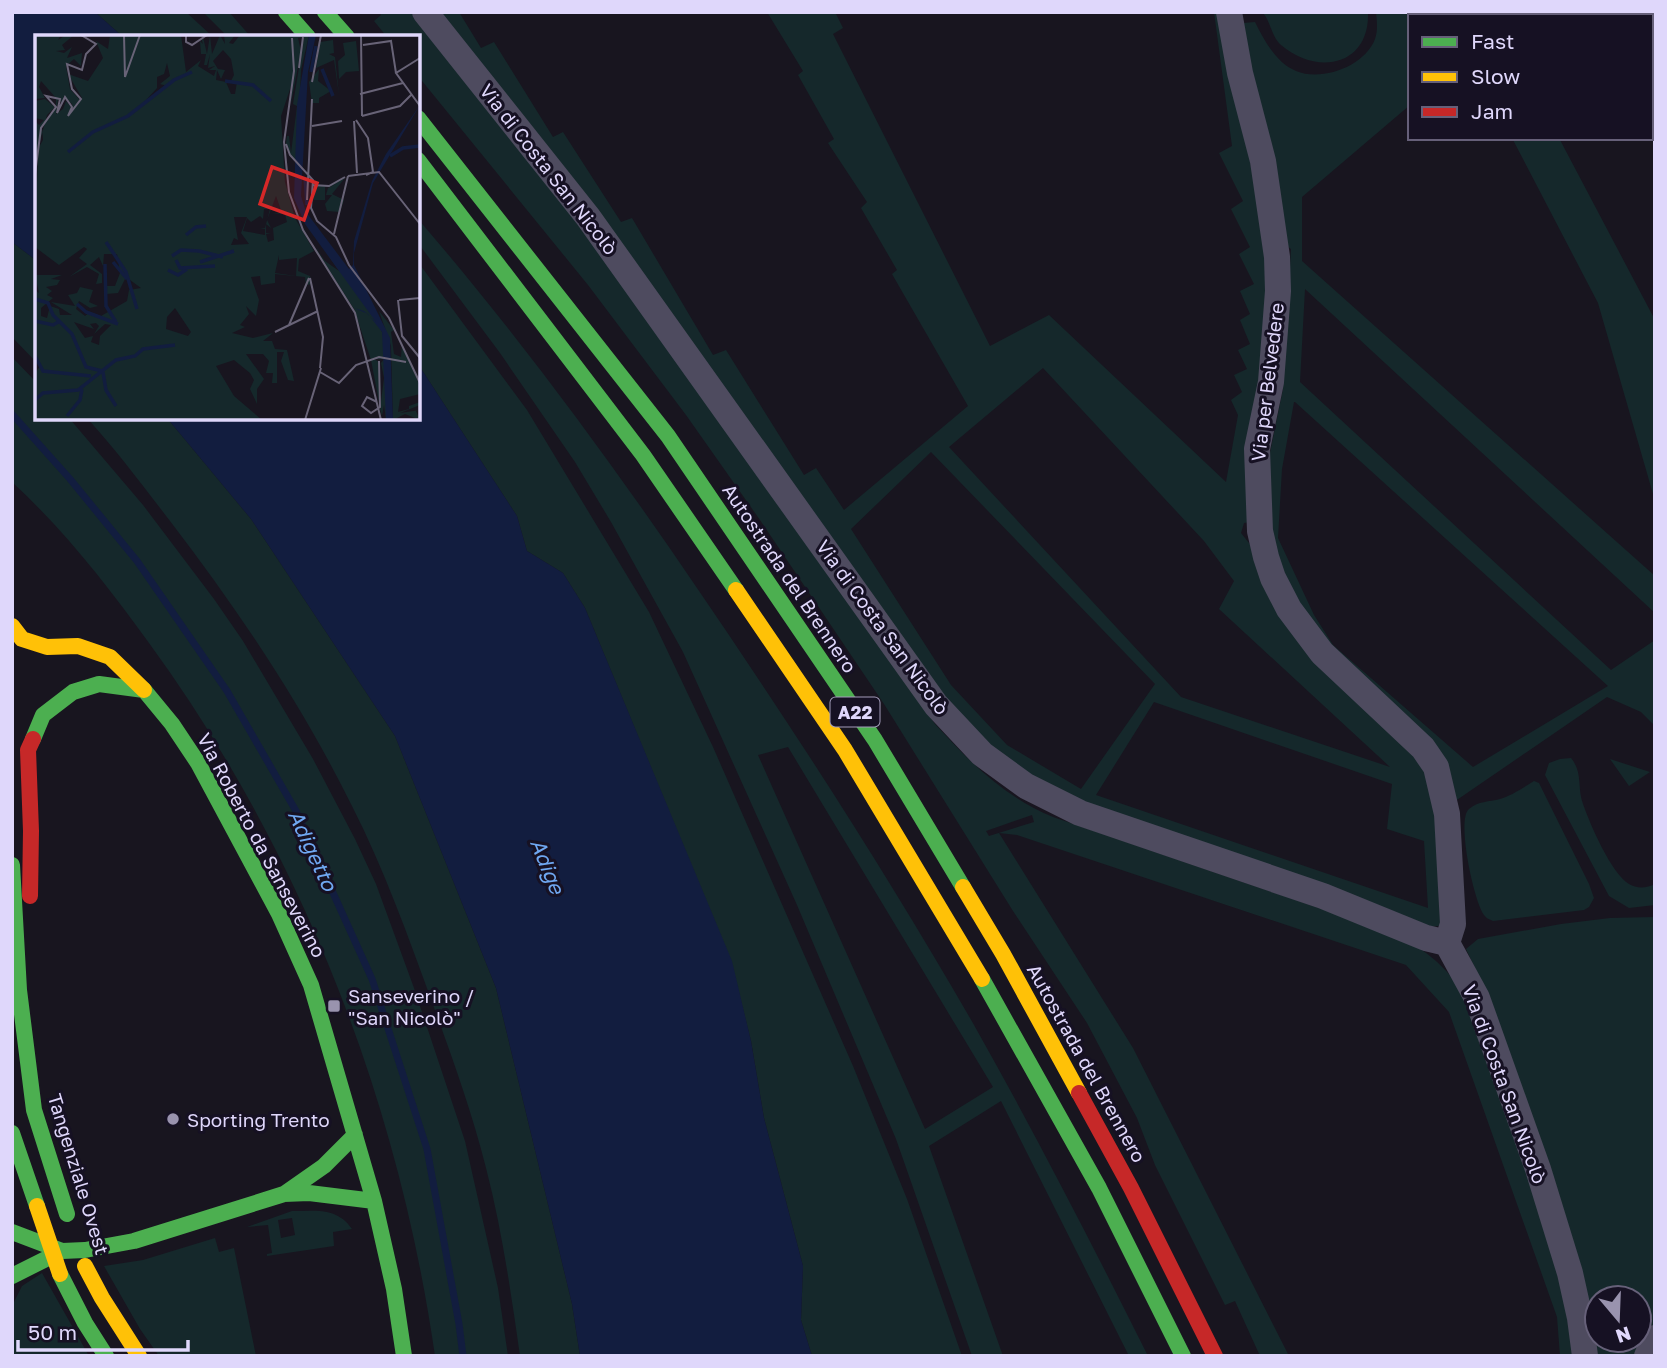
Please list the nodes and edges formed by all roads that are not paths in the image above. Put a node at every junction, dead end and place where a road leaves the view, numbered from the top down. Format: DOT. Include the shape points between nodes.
graph roads {
  1 [pos="286,12"];
  2 [pos="325,12"];
  3 [pos="425,12"];
  4 [pos="1229,12"];
  5 [pos="306,35"];
  6 [pos="345,35"];
  7 [pos="420,121"];
  8 [pos="420,163"];
  9 [pos="12,626"];
  10 [pos="144,690"];
  11 [pos="12,865"];
  12 [pos="16,933"];
  13 [pos="1447,943"];
  14 [pos="12,1133"];
  15 [pos="355,1135"];
  16 [pos="284,1194"];
  17 [pos="373,1201"];
  18 [pos="12,1232"];
  19 [pos="62,1251"];
  20 [pos="12,1276"];
  21 [pos="1655,1338"];
  22 [pos="106,1356"];
  23 [pos="139,1356"];
  24 [pos="404,1356"];
  25 [pos="1183,1356"];
  26 [pos="1215,1356"];
  27 [pos="1585,1356"];
  28 [pos="1647,1356"];
  1 -- 5 [label="main road"];
  2 -- 6 [label="main road"];
  3 -- 13 [label="street, Via di Costa San Nicolò" via="589,217 936,705 982,754 1026,786 1080,813"];
  4 -- 13 [label="street, Via per Belvedere" via="1263,161 1278,257 1271,382 1257,449 1263,544 1289,609 1322,653 1423,748 1436,767 1451,856 1453,924"];
  7 -- 26 [label="main road, Autostrada del Brennero / A22" via="668,436 875,740 1003,954 1131,1188"];
  8 -- 25 [label="main road, A22" via="643,455 845,750 974,964 1086,1164"];
  9 -- 10 [label="main road, Via Roberto da Sanseverino" via="22,639 47,647 78,646 110,657"];
  10 -- 12 [label="main road" via="99,684 73,692 43,715 28,750 32,893"];
  10 -- 15 [label="main road, Via Roberto da Sanseverino" via="198,763 279,914 311,985"];
  11 -- 12 [label="main road, Tangenziale Ovest"];
  12 -- 23 [label="main road, Tangenziale Ovest" via="34,1110 85,1266"];
  13 -- 27 [label="street, Via di Costa San Nicolò" via="1476,998 1538,1169 1570,1273"];
  14 -- 22 [label="main road, bridge" via="60,1274"];
  15 -- 16 [label="main road" via="324,1166"];
  15 -- 17 [label="main road, Via Roberto da Sanseverino"];
  16 -- 17 [label="main road"];
  16 -- 19 [label="main road" via="134,1241"];
  17 -- 24 [label="main road, Via Roberto da Sanseverino" via="392,1278"];
  18 -- 19 [label="main road"];
  19 -- 20 [label="main road"];
  21 -- 28 [label="street"];
}
